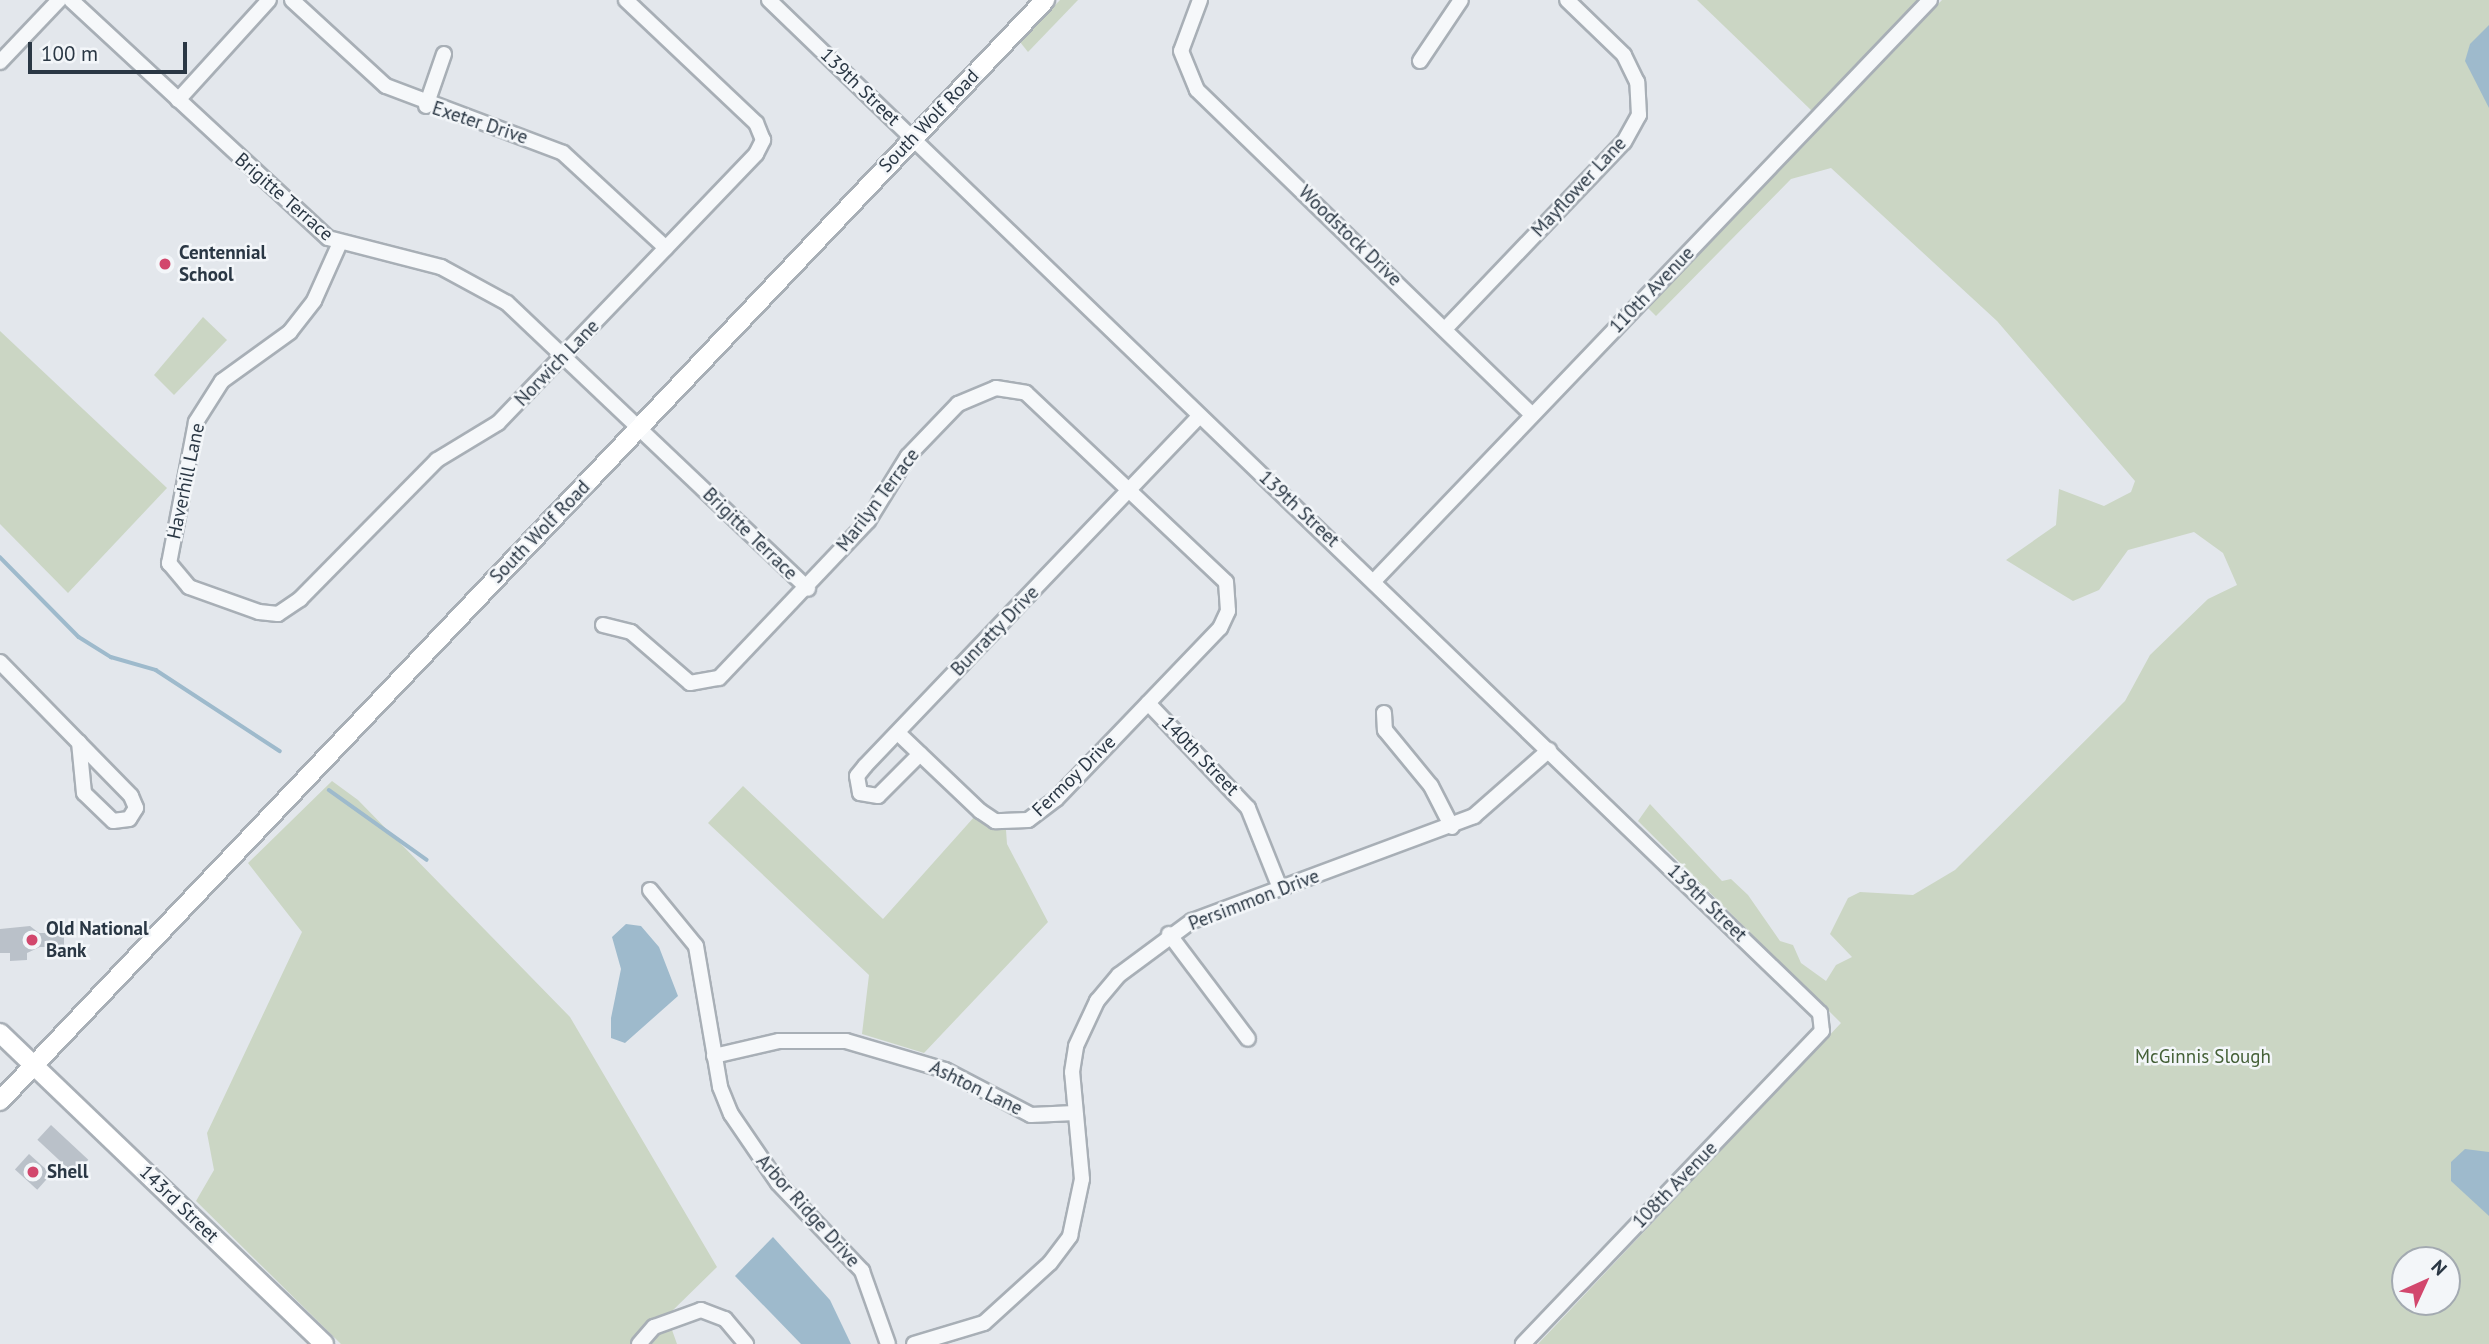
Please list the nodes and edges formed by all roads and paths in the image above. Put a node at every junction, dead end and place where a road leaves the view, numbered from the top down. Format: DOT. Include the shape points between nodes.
graph roads {
  1 [pos="59,0"];
  2 [pos="71,0"];
  3 [pos="269,0"];
  4 [pos="292,0"];
  5 [pos="626,0"];
  6 [pos="769,0"];
  7 [pos="1045,0"];
  8 [pos="1200,0"];
  9 [pos="1461,0"];
  10 [pos="1567,0"];
  11 [pos="1930,0"];
  12 [pos="444,54"];
  13 [pos="1420,61"];
  14 [pos="0,62"];
  15 [pos="178,100"];
  16 [pos="426,106"];
  17 [pos="912,138"];
  18 [pos="339,244"];
  19 [pos="666,247"];
  20 [pos="1446,328"];
  21 [pos="563,358"];
  22 [pos="1532,415"];
  23 [pos="1200,416"];
  24 [pos="639,429"];
  25 [pos="1131,489"];
  26 [pos="169,563"];
  27 [pos="1374,581"];
  28 [pos="808,589"];
  29 [pos="603,625"];
  30 [pos="0,662"];
  31 [pos="1148,703"];
  32 [pos="1384,713"];
  33 [pos="898,733"];
  34 [pos="79,743"];
  35 [pos="1549,750"];
  36 [pos="920,754"];
  37 [pos="1452,827"];
  38 [pos="1280,888"];
  39 [pos="650,890"];
  40 [pos="1169,934"];
  41 [pos="1824,1023"];
  42 [pos="0,1033"];
  43 [pos="1248,1039"];
  44 [pos="714,1056"];
  45 [pos="34,1065"];
  46 [pos="0,1101"];
  47 [pos="1075,1113"];
  48 [pos="324,1344"];
  49 [pos="639,1344"];
  50 [pos="746,1344"];
  51 [pos="888,1344"];
  52 [pos="914,1344"];
  53 [pos="1523,1344"];
  1 -- 14 [label="street"];
  2 -- 15 [label="street, Brigitte Terrace"];
  3 -- 15 [label="street"];
  4 -- 16 [label="street, Exeter Drive" via="386,86"];
  5 -- 19 [label="street, Norwich Lane" via="755,123 763,140"];
  6 -- 17 [label="street, 139th Street"];
  7 -- 17 [label="main road, South Wolf Road"];
  8 -- 20 [label="street, Woodstock Drive" via="1181,51 1197,90"];
  9 -- 13 [label="street"];
  10 -- 20 [label="street, Mayflower Lane" via="1625,55 1637,82 1639,115 1624,142"];
  11 -- 22 [label="street, 110th Avenue"];
  12 -- 16 [label="street"];
  15 -- 18 [label="street, Brigitte Terrace"];
  16 -- 19 [label="street, Exeter Drive" via="564,153"];
  17 -- 23 [label="street, 139th Street"];
  17 -- 24 [label="main road, South Wolf Road"];
  18 -- 21 [label="street, Brigitte Terrace" via="441,267 483,285"];
  18 -- 26 [label="street, Haverhill Lane" via="319,292 290,332 206,400"];
  19 -- 21 [label="street, Norwich Lane"];
  20 -- 22 [label="street, Woodstock Drive"];
  21 -- 24 [label="street, Brigitte Terrace"];
  21 -- 26 [label="street, Norwich Lane" via="498,424 437,460 278,614 188,587"];
  22 -- 27 [label="street, 110th Avenue"];
  23 -- 25 [label="street, Bunratty Drive"];
  23 -- 27 [label="street, 139th Street"];
  24 -- 28 [label="street, Brigitte Terrace"];
  24 -- 45 [label="main road, South Wolf Road"];
  25 -- 28 [label="street, Marilyn Terrace" via="1036,399 1007,388 975,393 908,456 868,521"];
  25 -- 31 [label="street, Marilyn Terrace" via="1226,582 1230,597 1220,628"];
  25 -- 33 [label="street, Bunratty Drive"];
  27 -- 35 [label="street, 139th Street"];
  28 -- 29 [label="street, Marilyn Terrace" via="733,669 704,684 679,677 631,632"];
  30 -- 34 [label="street"];
  31 -- 36 [label="street, Fermoy Drive" via="1041,814 1012,824 980,811"];
  31 -- 38 [label="street, 140th Street" via="1248,808"];
  32 -- 37 [label="street" via="1385,730 1432,786"];
  33 -- 36 [label="street, Fermoy Drive"];
  33 -- 36 [label="street, Bunratty Drive" via="858,776 860,793 878,796"];
  34 -- 34 [label="street" via="84,793 113,821 129,819 136,808 131,796"];
  35 -- 37 [label="street, Persimmon Drive" via="1502,797"];
  35 -- 41 [label="street, 139th Street" via="1813,1005"];
  37 -- 38 [label="street, Persimmon Drive"];
  38 -- 40 [label="street, Persimmon Drive"];
  39 -- 44 [label="street, Arbor Ridge Drive" via="696,946"];
  40 -- 43 [label="street"];
  40 -- 47 [label="street, Persimmon Drive" via="1119,975 1083,1024 1072,1072"];
  41 -- 53 [label="street, 108th Avenue"];
  42 -- 45 [label="main road, 143rd Street"];
  44 -- 47 [label="street, Ashton Lane" via="779,1041 846,1041 945,1070 1031,1115"];
  44 -- 51 [label="street, Arbor Ridge Drive" via="732,1114 759,1160 862,1271"];
  45 -- 46 [label="main road, South Wolf Road"];
  45 -- 48 [label="main road, 143rd Street"];
  47 -- 52 [label="street, Persimmon Drive" via="1082,1179 1063,1245 984,1323"];
  49 -- 50 [label="street" via="654,1326 701,1310 725,1319"];
}
